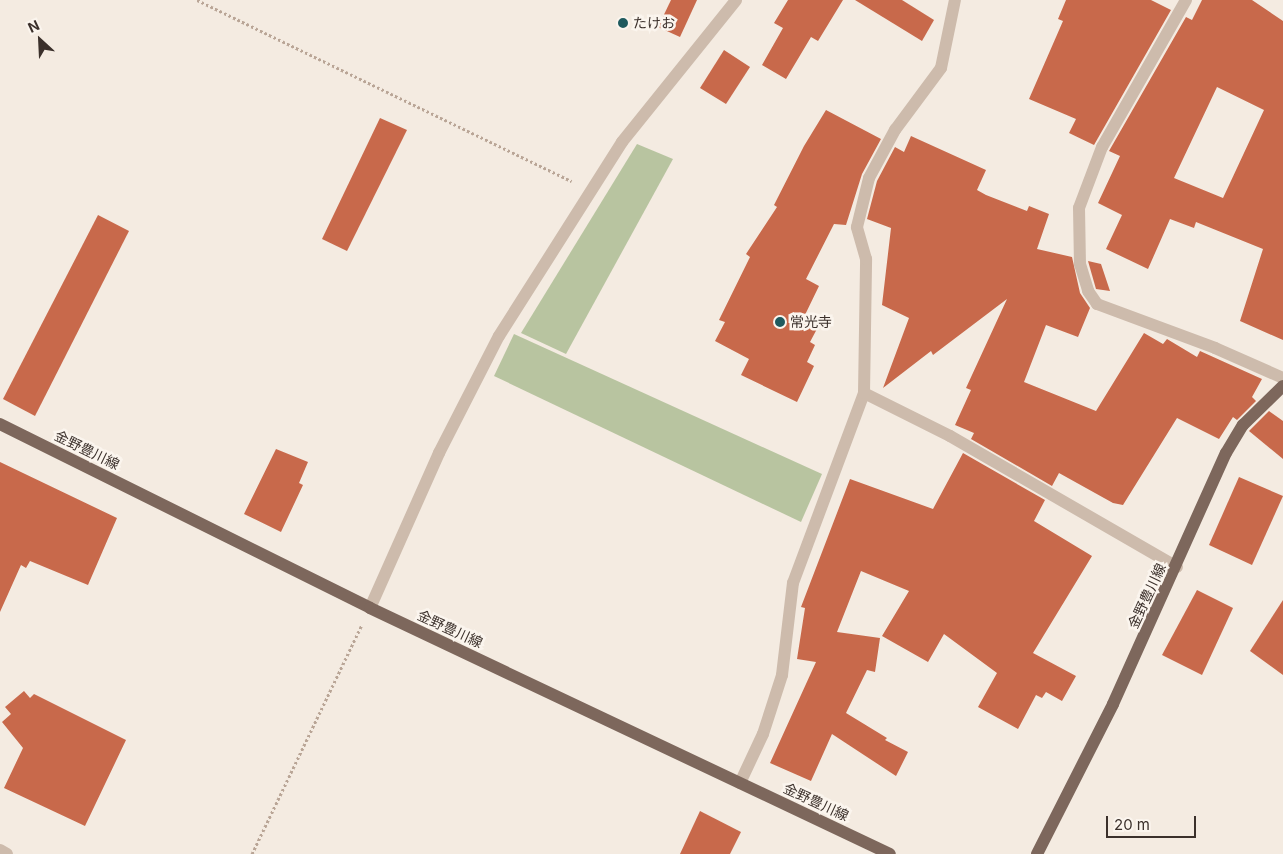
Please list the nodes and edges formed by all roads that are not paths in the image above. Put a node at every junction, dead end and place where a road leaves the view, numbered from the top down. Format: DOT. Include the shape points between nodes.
graph roads {
  1 [pos="736,0"];
  2 [pos="955,0"];
  3 [pos="1186,0"];
  4 [pos="1283,378"];
  5 [pos="1283,386"];
  6 [pos="864,393"];
  7 [pos="0,424"];
  8 [pos="1177,567"];
  9 [pos="370,608"];
  10 [pos="740,783"];
  11 [pos="0,850"];
  12 [pos="7,854"];
  13 [pos="890,854"];
  14 [pos="1037,854"];
  1 -- 9 [label="street" via="622,142 499,336 435,462"];
  2 -- 6 [label="street" via="941,68 895,130 869,178 857,227 866,259"];
  3 -- 4 [label="street" via="1102,147 1079,208 1080,264 1088,291 1097,304 1215,348"];
  5 -- 8 [label="main road, 金野豊川線" via="1243,425 1226,453"];
  6 -- 8 [label="street" via="950,436"];
  6 -- 10 [label="street" via="793,583 782,675 763,734"];
  7 -- 9 [label="main road, 金野豊川線"];
  8 -- 14 [label="main road, 金野豊川線" via="1113,704"];
  9 -- 10 [label="main road, 金野豊川線"];
  10 -- 13 [label="main road, 金野豊川線"];
  11 -- 12 [label="street"];
}
